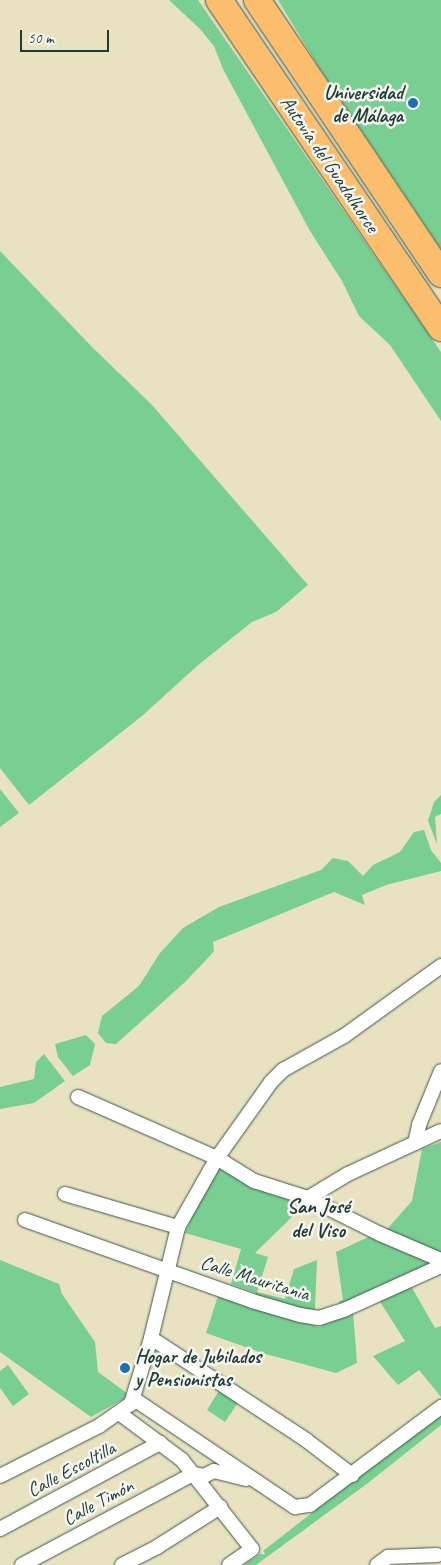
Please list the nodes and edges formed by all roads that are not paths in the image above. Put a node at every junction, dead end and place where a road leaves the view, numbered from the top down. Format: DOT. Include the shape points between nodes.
graph roads {
  1 [pos="219,0"];
  2 [pos="256,0"];
  3 [pos="441,274"];
  4 [pos="441,328"];
  5 [pos="441,966"];
  6 [pos="441,1072"];
  7 [pos="78,1097"];
  8 [pos="441,1131"];
  9 [pos="415,1143"];
  10 [pos="217,1158"];
  11 [pos="65,1194"];
  12 [pos="308,1198"];
  13 [pos="25,1220"];
  14 [pos="178,1227"];
  15 [pos="441,1260"];
  16 [pos="441,1266"];
  17 [pos="167,1271"];
  18 [pos="151,1338"];
  19 [pos="134,1399"];
  20 [pos="441,1407"];
  21 [pos="119,1413"];
  22 [pos="160,1443"];
  23 [pos="211,1451"];
  24 [pos="214,1471"];
  25 [pos="193,1474"];
  26 [pos="352,1475"];
  27 [pos="0,1476"];
  28 [pos="256,1482"];
  29 [pos="220,1507"];
  30 [pos="0,1530"];
  31 [pos="437,1555"];
  32 [pos="22,1565"];
  33 [pos="122,1565"];
  34 [pos="229,1565"];
  35 [pos="377,1565"];
  1 -- 4 [label="highway, Autovía del Guadalhorce"];
  2 -- 3 [label="highway, Autovía del Guadalhorce"];
  5 -- 10 [label="street" via="344,1036 283,1070"];
  6 -- 9 [label="street"];
  7 -- 10 [label="street"];
  8 -- 9 [label="street"];
  9 -- 12 [label="street" via="348,1174"];
  10 -- 12 [label="street" via="254,1181"];
  10 -- 14 [label="street"];
  11 -- 14 [label="street"];
  12 -- 15 [label="street"];
  13 -- 17 [label="street, Calle Mauritania"];
  14 -- 17 [label="street"];
  16 -- 17 [label="street, Calle Mauritania" via="320,1318 252,1301"];
  17 -- 18 [label="street"];
  18 -- 19 [label="street"];
  18 -- 26 [label="street" via="306,1440"];
  19 -- 21 [label="street"];
  19 -- 23 [label="street"];
  20 -- 26 [label="street"];
  21 -- 22 [label="street"];
  21 -- 27 [label="street"];
  22 -- 25 [label="street" via="182,1460"];
  22 -- 30 [label="street, Calle Escoltilla"];
  23 -- 24 [label="street" via="216,1461"];
  23 -- 28 [label="street"];
  24 -- 25 [label="street, Calle Timón" via="204,1476"];
  24 -- 28 [label="street"];
  25 -- 29 [label="street"];
  25 -- 32 [label="street, Calle Timón"];
  26 -- 28 [label="street" via="310,1505 295,1508"];
  29 -- 33 [label="street"];
  29 -- 34 [label="street" via="252,1549"];
  31 -- 35 [label="street" via="388,1557"];
}
